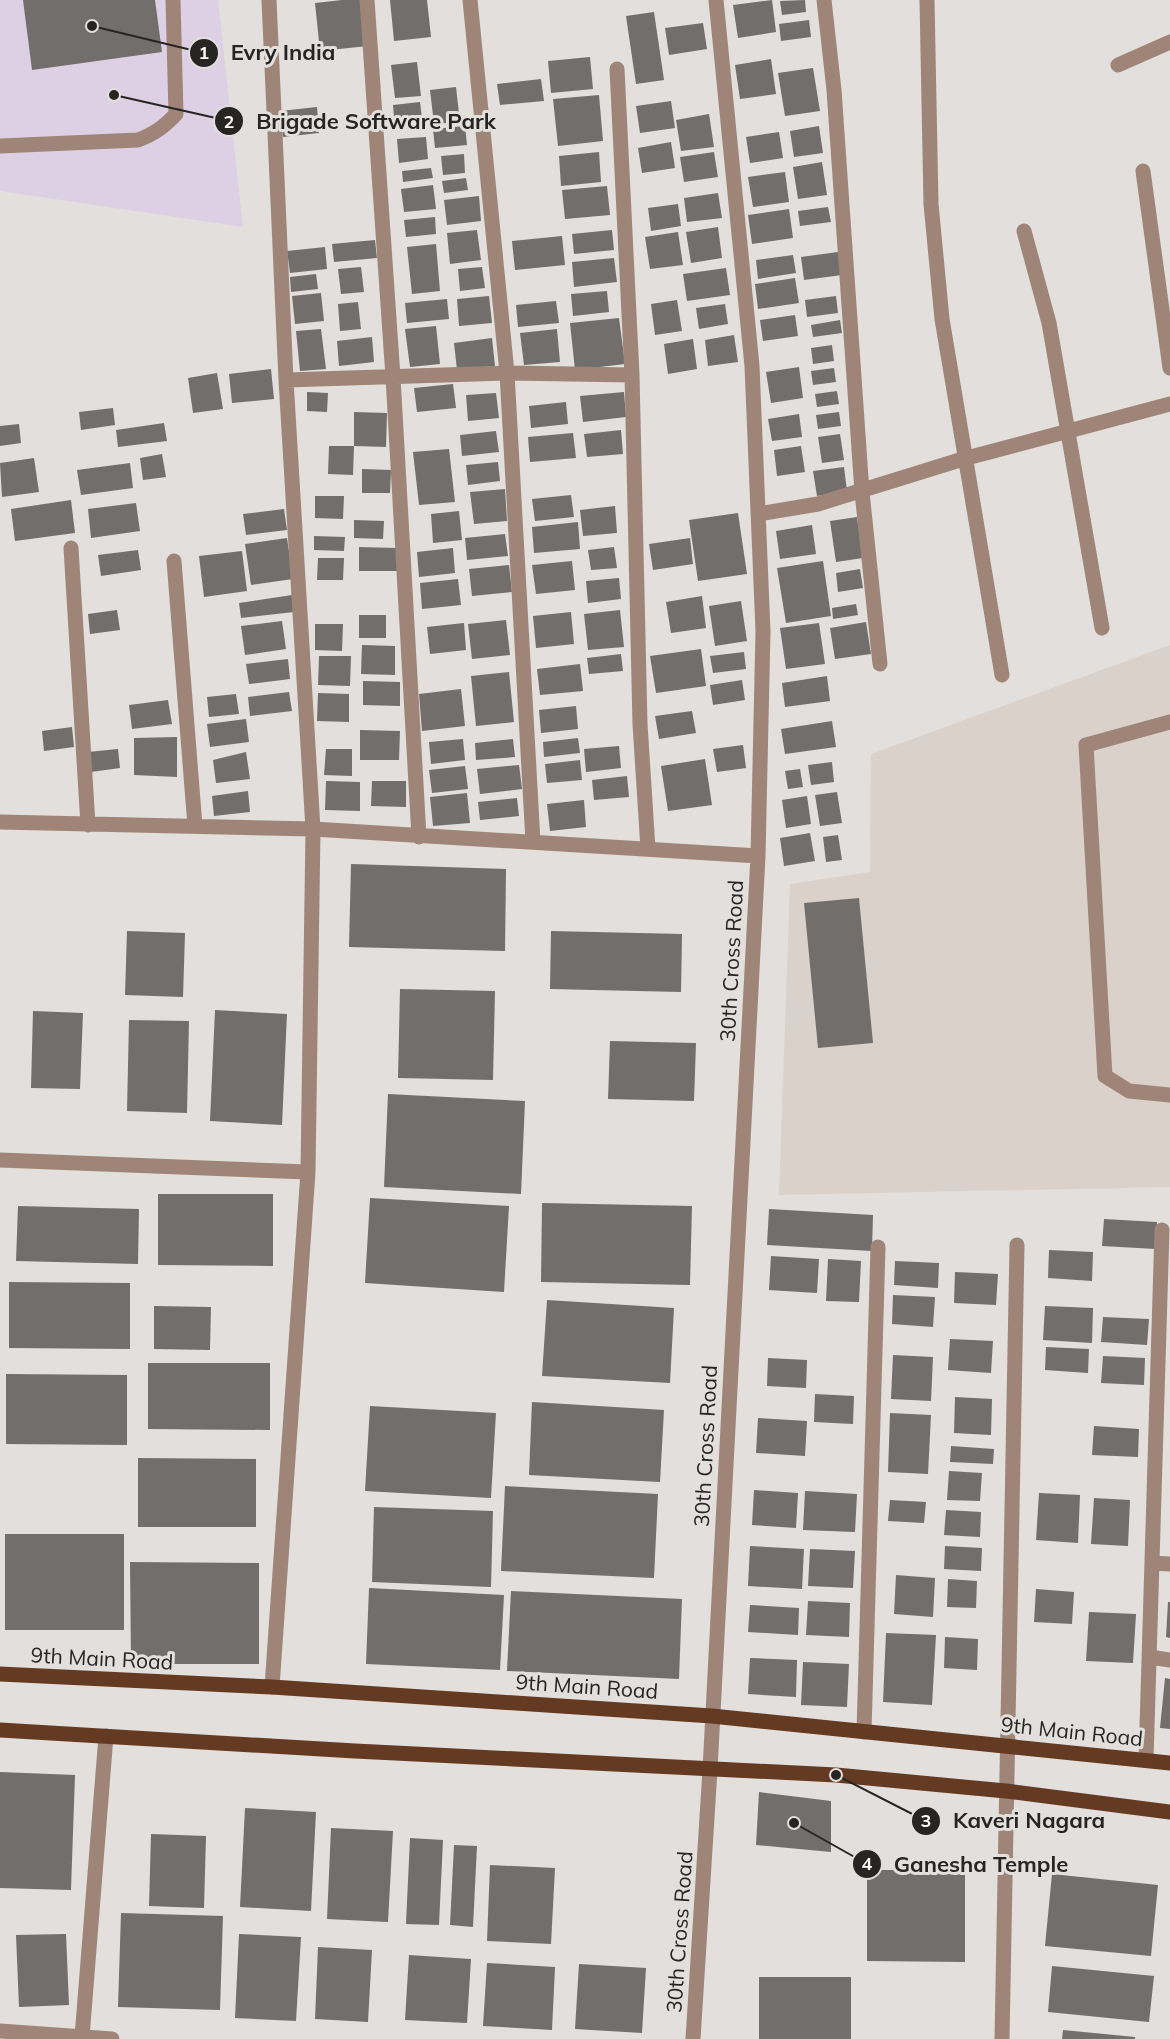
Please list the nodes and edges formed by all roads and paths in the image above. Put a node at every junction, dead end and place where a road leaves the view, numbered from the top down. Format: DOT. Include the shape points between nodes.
graph roads {
  1 [pos="173,0"];
  2 [pos="269,0"];
  3 [pos="367,0"];
  4 [pos="470,0"];
  5 [pos="716,0"];
  6 [pos="824,0"];
  7 [pos="927,0"];
  8 [pos="1170,42"];
  9 [pos="1118,65"];
  10 [pos="617,69"];
  11 [pos="0,146"];
  12 [pos="1143,171"];
  13 [pos="1024,231"];
  14 [pos="1170,368"];
  15 [pos="507,373"];
  16 [pos="632,375"];
  17 [pos="393,377"];
  18 [pos="286,380"];
  19 [pos="1170,404"];
  20 [pos="1069,429"];
  21 [pos="963,459"];
  22 [pos="862,492"];
  23 [pos="758,514"];
  24 [pos="71,548"];
  25 [pos="174,561"];
  26 [pos="1102,628"];
  27 [pos="880,664"];
  28 [pos="1002,675"];
  29 [pos="1170,722"];
  30 [pos="0,822"];
  31 [pos="88,825"];
  32 [pos="195,826"];
  33 [pos="314,829"];
  34 [pos="419,837"];
  35 [pos="533,842"];
  36 [pos="648,849"];
  37 [pos="758,856"];
  38 [pos="1170,1095"];
  39 [pos="0,1160"];
  40 [pos="308,1172"];
  41 [pos="1162,1230"];
  42 [pos="1017,1245"];
  43 [pos="879,1247"];
  44 [pos="1165,1290"];
  45 [pos="1163,1422"];
  46 [pos="1152,1563"];
  47 [pos="1170,1564"];
  48 [pos="1150,1657"];
  49 [pos="1170,1660"];
  50 [pos="0,1674"];
  51 [pos="272,1687"];
  52 [pos="712,1716"];
  53 [pos="0,1730"];
  54 [pos="864,1732"];
  55 [pos="106,1736"];
  56 [pos="1008,1746"];
  57 [pos="1146,1760"];
  58 [pos="1170,1763"];
  59 [pos="710,1770"];
  60 [pos="1006,1791"];
  61 [pos="1170,1812"];
  62 [pos="0,2031"];
  63 [pos="82,2037"];
  64 [pos="112,2039"];
  65 [pos="693,2039"];
  66 [pos="1002,2039"];
  1 -- 11 [label="street" via="176,114 166,126 138,140"];
  2 -- 18 [label="street"];
  3 -- 17 [label="street"];
  4 -- 15 [label="street"];
  5 -- 23 [label="street, 30th Cross Road" via="752,366"];
  6 -- 22 [label="street" via="834,90"];
  7 -- 21 [label="street" via="931,204 942,319"];
  8 -- 9 [label="street"];
  10 -- 16 [label="street"];
  12 -- 14 [label="street"];
  13 -- 20 [label="street" via="1049,323"];
  15 -- 16 [label="street"];
  15 -- 17 [label="street"];
  15 -- 35 [label="street"];
  16 -- 36 [label="street" via="640,724"];
  17 -- 18 [label="street"];
  17 -- 34 [label="street"];
  18 -- 33 [label="street"];
  19 -- 20 [label="street"];
  20 -- 21 [label="street"];
  20 -- 26 [label="street"];
  21 -- 22 [label="street"];
  21 -- 28 [label="street"];
  22 -- 23 [label="street"];
  22 -- 27 [label="street"];
  23 -- 37 [label="street, 30th Cross Road" via="763,631"];
  24 -- 31 [label="street"];
  25 -- 32 [label="street"];
  29 -- 38 [label="street" via="1086,745 1105,1077 1129,1091"];
  30 -- 31 [label="street"];
  31 -- 32 [label="street"];
  32 -- 33 [label="street"];
  33 -- 34 [label="street"];
  33 -- 40 [label="street"];
  34 -- 35 [label="street"];
  35 -- 36 [label="street"];
  36 -- 37 [label="street"];
  37 -- 52 [label="street, 30th Cross Road"];
  39 -- 40 [label="street"];
  40 -- 51 [label="street"];
  41 -- 44 [label="street"];
  42 -- 56 [label="street"];
  43 -- 54 [label="street"];
  44 -- 45 [label="street"];
  45 -- 46 [label="street"];
  46 -- 47 [label="street"];
  46 -- 48 [label="street"];
  48 -- 49 [label="street"];
  48 -- 57 [label="street"];
  50 -- 51 [label="main road, 9th Main Road"];
  51 -- 52 [label="main road, 9th Main Road"];
  52 -- 54 [label="main road, 9th Main Road"];
  52 -- 59 [label="street, 30th Cross Road"];
  53 -- 55 [label="main road"];
  54 -- 56 [label="main road, 9th Main Road"];
  55 -- 59 [label="main road"];
  55 -- 63 [label="street"];
  56 -- 57 [label="main road, 9th Main Road"];
  56 -- 60 [label="street"];
  57 -- 58 [label="main road, 9th Main Road"];
  59 -- 60 [label="main road" via="836,1775"];
  59 -- 65 [label="street, 30th Cross Road"];
  60 -- 61 [label="main road"];
  60 -- 66 [label="street"];
  62 -- 63 [label="street"];
  63 -- 64 [label="street"];
}
